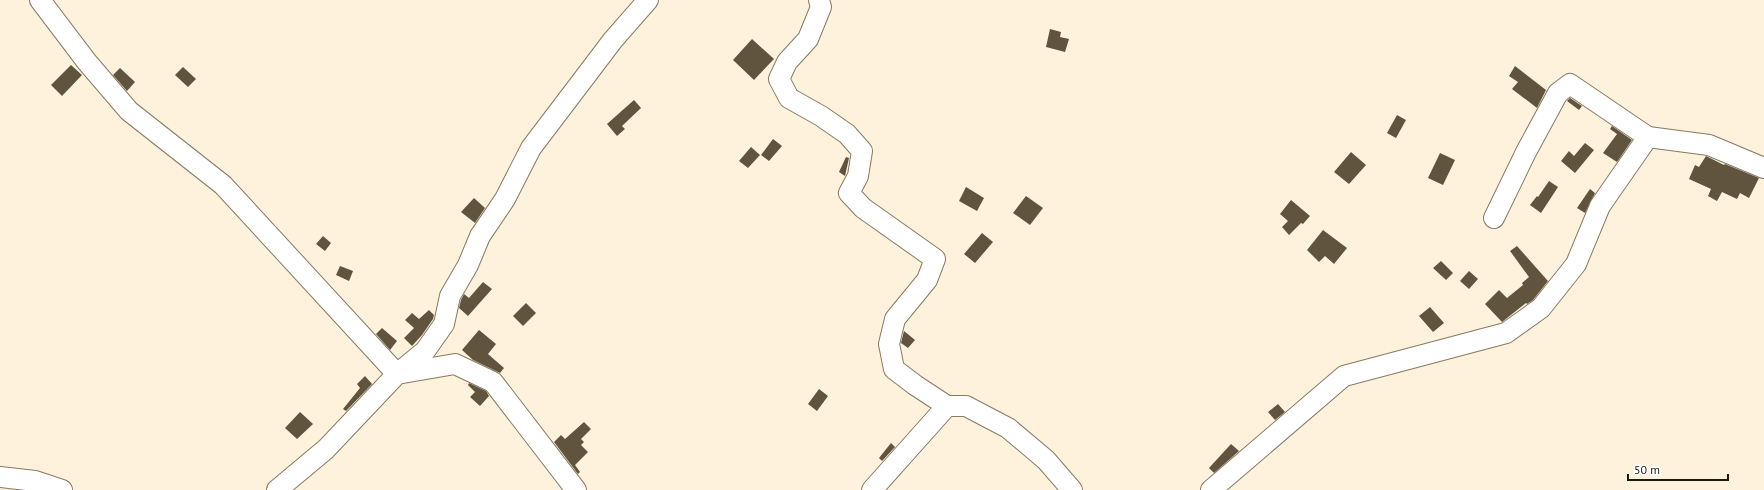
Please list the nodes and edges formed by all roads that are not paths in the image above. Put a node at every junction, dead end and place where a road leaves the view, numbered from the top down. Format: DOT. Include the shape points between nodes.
graph roads {
  1 [pos="40,0"];
  2 [pos="648,0"];
  3 [pos="819,0"];
  4 [pos="1648,137"];
  5 [pos="1764,168"];
  6 [pos="1494,218"];
  7 [pos="397,374"];
  8 [pos="947,406"];
  9 [pos="0,477"];
  10 [pos="62,490"];
  11 [pos="277,490"];
  12 [pos="576,490"];
  13 [pos="872,490"];
  14 [pos="1072,490"];
  15 [pos="1210,490"];
  1 -- 7 [label="street" via="87,62 129,111 222,185"];
  2 -- 7 [label="street" via="613,40 531,148 504,199 480,236 468,265 450,296 444,324 425,351"];
  3 -- 8 [label="street" via="821,8 808,39 787,62 779,80 789,98 847,134 862,151 858,176 848,194 863,208 935,259 927,280 895,319 889,344 894,368 915,386"];
  4 -- 5 [label="street" via="1708,145"];
  4 -- 6 [label="street" via="1570,84 1558,93"];
  4 -- 15 [label="street" via="1600,206 1576,264 1541,308 1506,333 1344,376"];
  7 -- 11 [label="street" via="326,448"];
  7 -- 12 [label="street" via="455,364 493,382"];
  8 -- 13 [label="street"];
  8 -- 14 [label="street" via="966,406 1008,428 1046,460"];
  9 -- 10 [label="street" via="35,481"];
}
